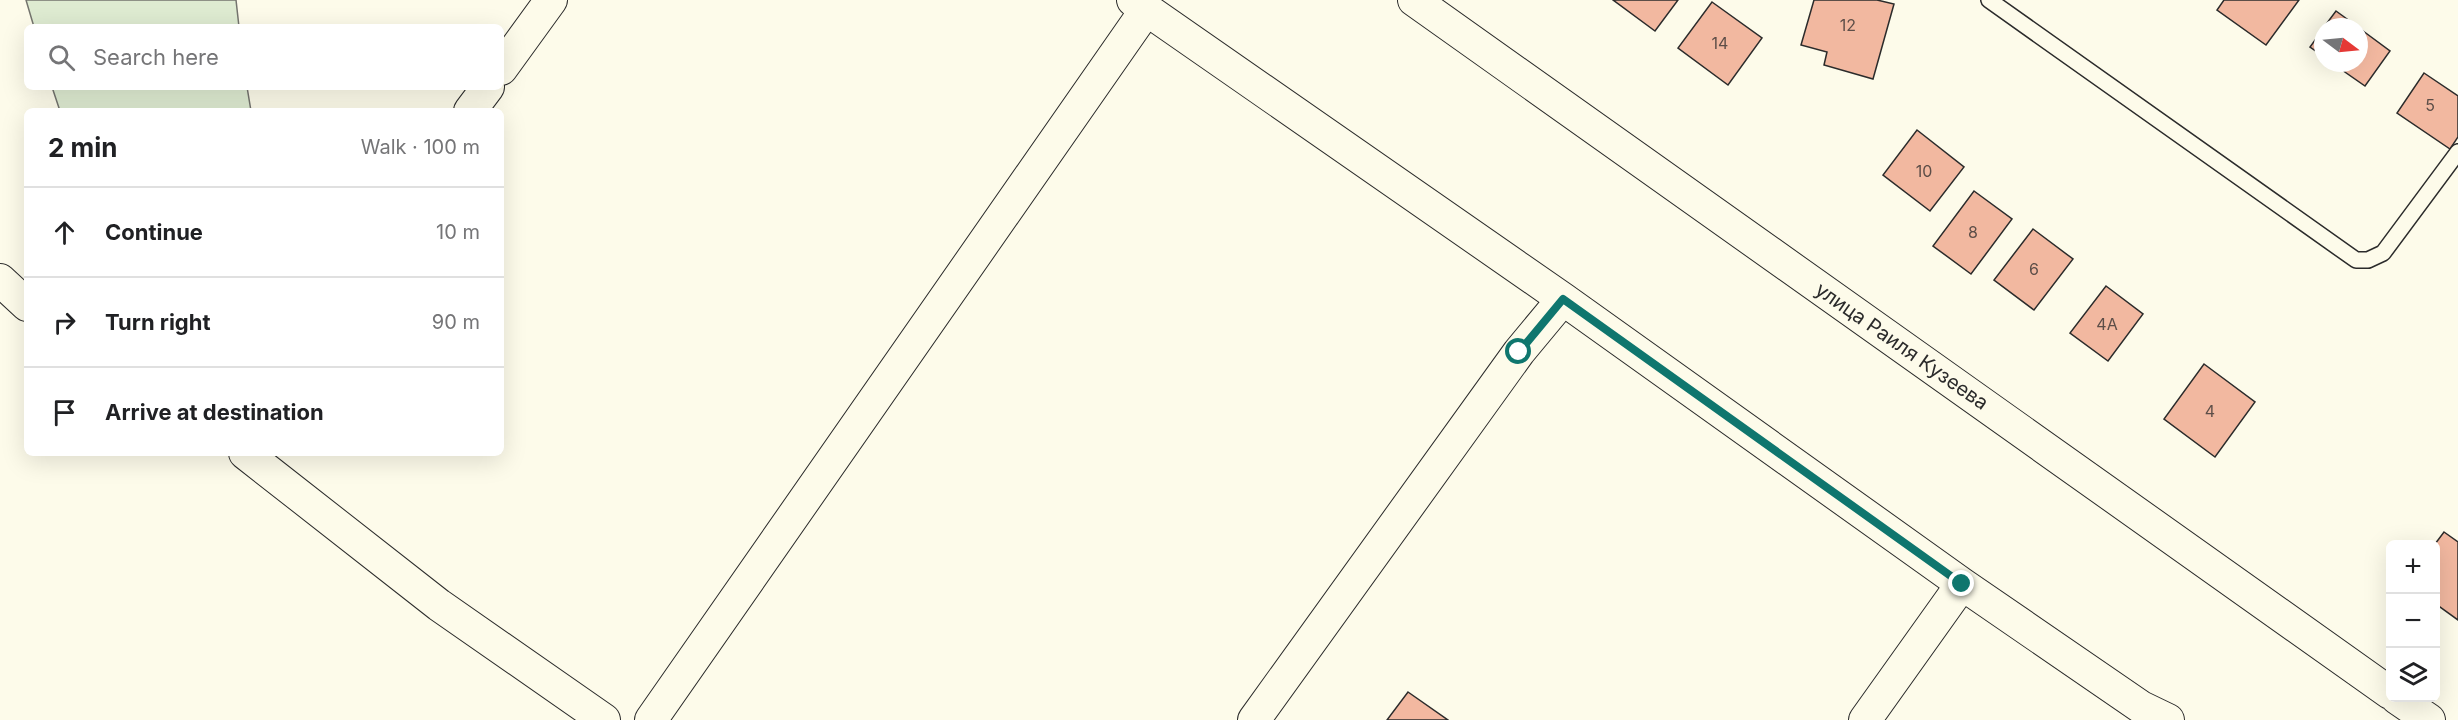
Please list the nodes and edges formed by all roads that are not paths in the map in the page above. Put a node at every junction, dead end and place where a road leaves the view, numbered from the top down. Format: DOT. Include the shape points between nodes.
graph roads {
  1 [pos="551,0"];
  2 [pos="1414,0"];
  3 [pos="1989,0"];
  4 [pos="1139,5"];
  5 [pos="504,65"];
  6 [pos="486,90"];
  7 [pos="472,108"];
  8 [pos="2458,152"];
  9 [pos="0,280"];
  10 [pos="1563,299"];
  11 [pos="24,302"];
  12 [pos="249,456"];
  13 [pos="1962,584"];
  14 [pos="2386,689"];
  15 [pos="2403,702"];
  16 [pos="604,720"];
  17 [pos="651,720"];
  18 [pos="1254,720"];
  19 [pos="1865,720"];
  20 [pos="2168,720"];
  21 [pos="2429,720"];
  1 -- 5 [label="street"];
  2 -- 14 [label="street, улица Раиля Кузеева"];
  3 -- 8 [label="lane" via="2356,260 2384,253"];
  4 -- 10 [label="street"];
  4 -- 17 [label="street"];
  6 -- 7 [label="street"];
  9 -- 11 [label="street"];
  10 -- 13 [label="street"];
  10 -- 18 [label="street" via="1519,352"];
  12 -- 16 [label="street" via="439,605"];
  13 -- 19 [label="street"];
  13 -- 20 [label="street" via="2141,707"];
  15 -- 21 [label="street"];
}
